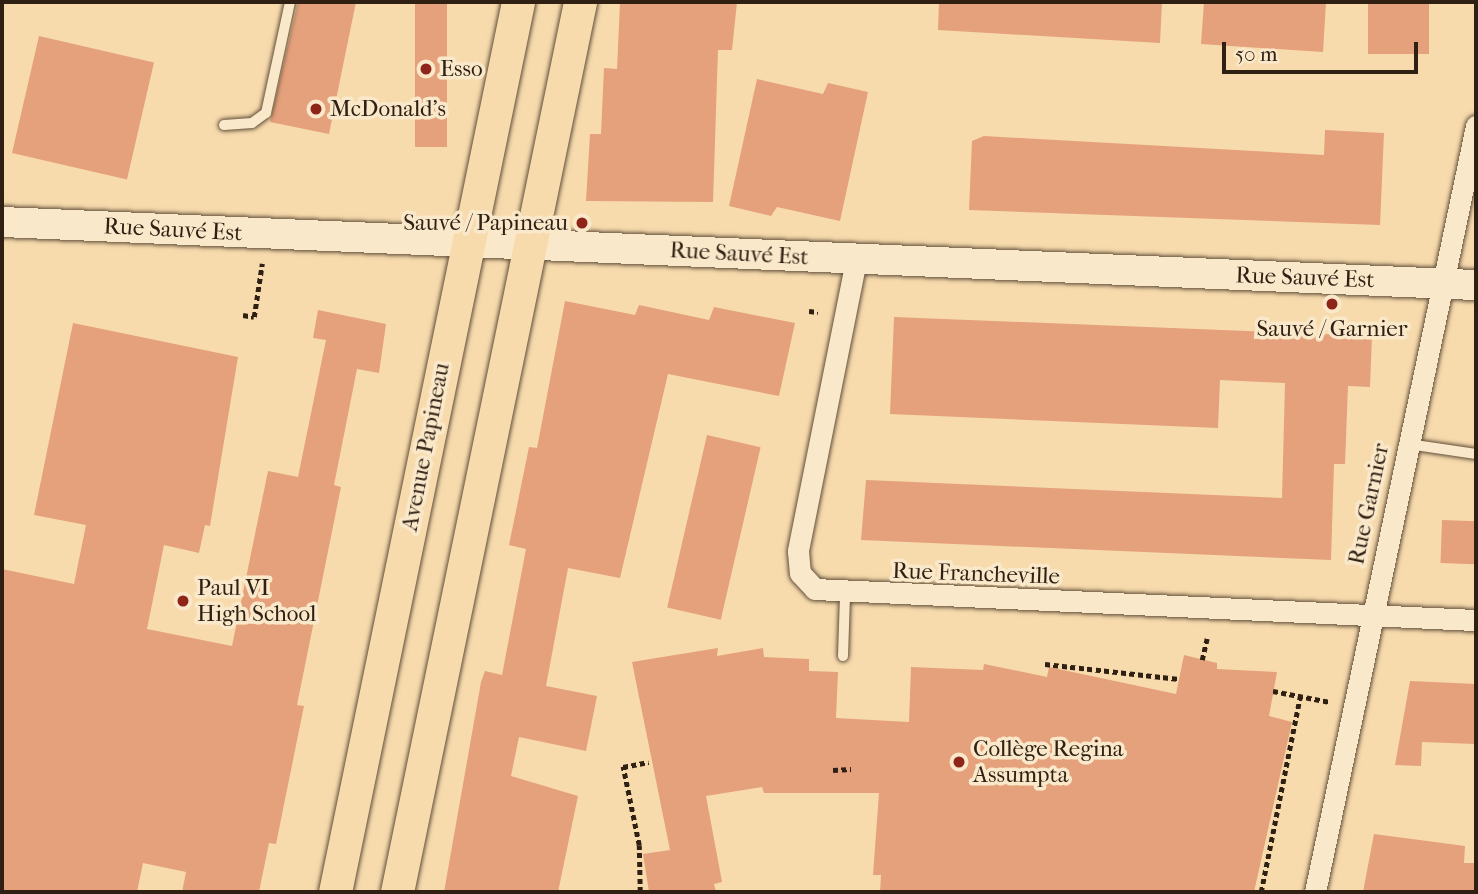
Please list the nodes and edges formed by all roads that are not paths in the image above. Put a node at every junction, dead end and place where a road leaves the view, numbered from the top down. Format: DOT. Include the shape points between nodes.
graph roads {
  1 [pos="290,2"];
  2 [pos="518,2"];
  3 [pos="580,2"];
  4 [pos="224,125"];
  5 [pos="1476,126"];
  6 [pos="2,222"];
  7 [pos="468,243"];
  8 [pos="529,245"];
  9 [pos="856,260"];
  10 [pos="1443,283"];
  11 [pos="1476,285"];
  12 [pos="1408,444"];
  13 [pos="1476,454"];
  14 [pos="845,595"];
  15 [pos="1372,615"];
  16 [pos="1476,620"];
  17 [pos="843,656"];
  18 [pos="335,892"];
  19 [pos="397,892"];
  20 [pos="1315,892"];
  1 -- 4 [label="lane" via="267,113 252,123"];
  2 -- 7 [label="main road, Avenue Papineau"];
  3 -- 8 [label="main road"];
  5 -- 10 [label="street, Rue Garnier"];
  6 -- 7 [label="main road, Rue Sauvé Est"];
  7 -- 8 [label="main road, Rue Sauvé Est"];
  7 -- 18 [label="main road, Avenue Papineau"];
  8 -- 9 [label="main road, Rue Sauvé Est"];
  8 -- 19 [label="main road"];
  9 -- 10 [label="main road, Rue Sauvé Est"];
  9 -- 14 [label="street, Rue Francheville" via="797,558 809,585"];
  10 -- 11 [label="main road, Rue Sauvé Est"];
  10 -- 12 [label="street, Rue Garnier"];
  12 -- 13 [label="lane"];
  12 -- 15 [label="street, Rue Garnier"];
  14 -- 15 [label="street, Rue Francheville"];
  14 -- 17 [label="lane"];
  15 -- 16 [label="street, Rue Francheville"];
  15 -- 20 [label="street, Rue Garnier"];
}
